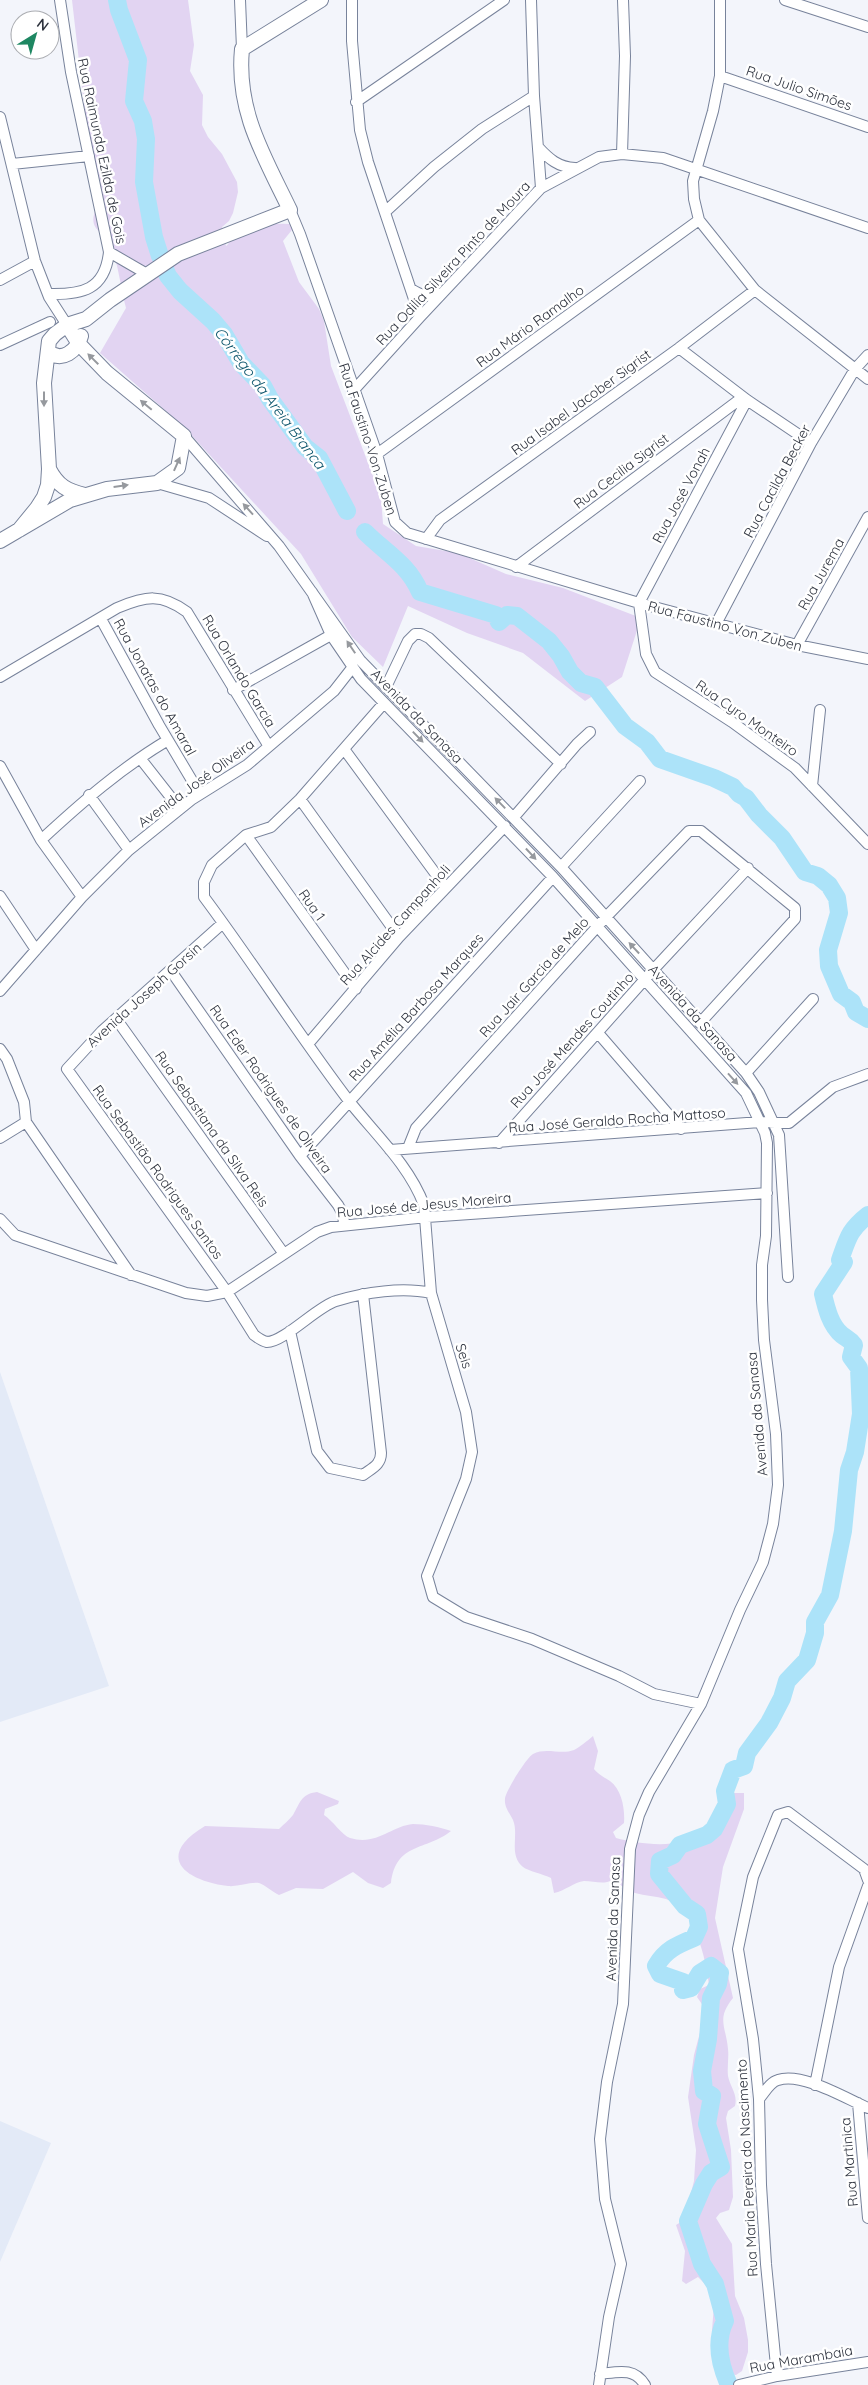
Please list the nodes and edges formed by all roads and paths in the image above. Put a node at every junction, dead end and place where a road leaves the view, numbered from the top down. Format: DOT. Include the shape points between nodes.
graph roads {
  1 [pos="60,0"];
  2 [pos="240,0"];
  3 [pos="321,0"];
  4 [pos="352,0"];
  5 [pos="504,0"];
  6 [pos="530,0"];
  7 [pos="623,0"];
  8 [pos="720,0"];
  9 [pos="785,0"];
  10 [pos="868,27"];
  11 [pos="242,49"];
  12 [pos="720,76"];
  13 [pos="534,96"];
  14 [pos="356,102"];
  15 [pos="0,117"];
  16 [pos="868,127"];
  17 [pos="538,147"];
  18 [pos="622,154"];
  19 [pos="89,156"];
  20 [pos="12,164"];
  21 [pos="575,168"];
  22 [pos="696,168"];
  23 [pos="541,188"];
  24 [pos="290,210"];
  25 [pos="385,212"];
  26 [pos="699,220"];
  27 [pos="868,228"];
  28 [pos="109,252"];
  29 [pos="35,261"];
  30 [pos="152,271"];
  31 [pos="0,280"];
  32 [pos="411,289"];
  33 [pos="755,290"];
  34 [pos="443,292"];
  35 [pos="49,296"];
  36 [pos="420,317"];
  37 [pos="86,318"];
  38 [pos="50,322"];
  39 [pos="67,325"];
  40 [pos="0,344"];
  41 [pos="79,344"];
  42 [pos="48,346"];
  43 [pos="679,348"];
  44 [pos="868,355"];
  45 [pos="855,369"];
  46 [pos="868,379"];
  47 [pos="354,391"];
  48 [pos="745,399"];
  49 [pos="184,436"];
  50 [pos="811,443"];
  51 [pos="377,454"];
  52 [pos="49,469"];
  53 [pos="157,483"];
  54 [pos="235,494"];
  55 [pos="86,495"];
  56 [pos="223,506"];
  57 [pos="868,516"];
  58 [pos="19,530"];
  59 [pos="426,539"];
  60 [pos="0,541"];
  61 [pos="280,546"];
  62 [pos="516,567"];
  63 [pos="312,592"];
  64 [pos="639,603"];
  65 [pos="101,619"];
  66 [pos="716,624"];
  67 [pos="331,635"];
  68 [pos="797,645"];
  69 [pos="868,659"];
  70 [pos="352,668"];
  71 [pos="0,677"];
  72 [pos="386,687"];
  73 [pos="233,690"];
  74 [pos="384,703"];
  75 [pos="820,710"];
  76 [pos="590,732"];
  77 [pos="168,740"];
  78 [pos="268,746"];
  79 [pos="344,749"];
  80 [pos="140,758"];
  81 [pos="561,764"];
  82 [pos="0,766"];
  83 [pos="640,780"];
  84 [pos="812,786"];
  85 [pos="200,794"];
  86 [pos="89,795"];
  87 [pos="300,799"];
  88 [pos="180,809"];
  89 [pos="514,818"];
  90 [pos="505,826"];
  91 [pos="246,835"];
  92 [pos="41,840"];
  93 [pos="868,844"];
  94 [pos="129,850"];
  95 [pos="561,867"];
  96 [pos="748,868"];
  97 [pos="552,877"];
  98 [pos="446,888"];
  99 [pos="0,896"];
  100 [pos="82,897"];
  101 [pos="605,918"];
  102 [pos="223,923"];
  103 [pos="598,928"];
  104 [pos="399,937"];
  105 [pos="36,950"];
  106 [pos="654,969"];
  107 [pos="171,971"];
  108 [pos="644,980"];
  109 [pos="356,989"];
  110 [pos="0,991"];
  111 [pos="813,999"];
  112 [pos="118,1020"];
  113 [pos="700,1022"];
  114 [pos="598,1033"];
  115 [pos="308,1044"];
  116 [pos="0,1048"];
  117 [pos="67,1069"];
  118 [pos="746,1073"];
  119 [pos="868,1074"];
  120 [pos="350,1101"];
  121 [pos="774,1121"];
  122 [pos="26,1122"];
  123 [pos="760,1122"];
  124 [pos="681,1129"];
  125 [pos="0,1138"];
  126 [pos="499,1143"];
  127 [pos="408,1148"];
  128 [pos="390,1150"];
  129 [pos="300,1156"];
  130 [pos="766,1193"];
  131 [pos="427,1217"];
  132 [pos="0,1219"];
  133 [pos="344,1224"];
  134 [pos="284,1254"];
  135 [pos="131,1275"];
  136 [pos="788,1277"];
  137 [pos="227,1292"];
  138 [pos="431,1293"];
  139 [pos="363,1294"];
  140 [pos="290,1330"];
  141 [pos="701,1704"];
  142 [pos="868,1880"];
  143 [pos="868,1886"];
  144 [pos="815,2085"];
  145 [pos="759,2099"];
  146 [pos="858,2103"];
  147 [pos="868,2108"];
  148 [pos="868,2218"];
  149 [pos="868,2362"];
  150 [pos="777,2376"];
  151 [pos="600,2380"];
  152 [pos="645,2385"];
  153 [pos="739,2385"];
  1 -- 19 [label="street, Rua Raimunda Ezilda de Gois"];
  2 -- 11 [label="street, Rua Faustino Von Zuben"];
  3 -- 11 [label="street"];
  4 -- 14 [label="street"];
  5 -- 14 [label="street"];
  6 -- 13 [label="street"];
  7 -- 18 [label="street"];
  8 -- 12 [label="street"];
  9 -- 10 [label="street"];
  11 -- 24 [label="street, Rua Faustino Von Zuben" via="241,86 246,106 257,142"];
  12 -- 16 [label="street, Rua Julio Simões"];
  12 -- 22 [label="street" via="714,111"];
  13 -- 17 [label="street"];
  13 -- 25 [label="street" via="482,129"];
  14 -- 25 [label="street" via="366,154"];
  15 -- 20 [label="street"];
  17 -- 21 [label="street" via="563,167"];
  17 -- 23 [label="street"];
  18 -- 21 [label="street, Rua Odilia Silveira Pinto de Moura" via="599,157"];
  18 -- 22 [label="street, Rua Odilia Silveira Pinto de Moura" via="663,158"];
  19 -- 20 [label="street"];
  19 -- 28 [label="street, Rua Raimunda Ezilda de Gois"];
  20 -- 29 [label="street"];
  21 -- 23 [label="street, Rua Odilia Silveira Pinto de Moura"];
  22 -- 26 [label="street" via="694,199"];
  22 -- 27 [label="street, Rua Odilia Silveira Pinto de Moura"];
  23 -- 34 [label="street, Rua Odilia Silveira Pinto de Moura"];
  24 -- 30 [label="street" via="178,254"];
  24 -- 47 [label="street, Rua Faustino Von Zuben"];
  25 -- 32 [label="street"];
  26 -- 33 [label="street"];
  26 -- 51 [label="street, Rua Mário Ramalho"];
  28 -- 30 [label="street"];
  28 -- 35 [label="street, Rua Raimunda Ezilda de Gois" via="107,268 98,282 71,294"];
  29 -- 31 [label="street"];
  29 -- 35 [label="street"];
  30 -- 37 [label="street"];
  32 -- 34 [label="street" via="422,296"];
  32 -- 36 [label="street"];
  33 -- 43 [label="street, Rua Isabel Jacober Sigrist"];
  33 -- 45 [label="street"];
  34 -- 36 [label="street, Rua Odilia Silveira Pinto de Moura"];
  35 -- 38 [label="street"];
  35 -- 39 [label="street"];
  36 -- 47 [label="street, Rua Odilia Silveira Pinto de Moura"];
  37 -- 39 [label="street"];
  37 -- 41 [label="street"];
  38 -- 40 [label="street"];
  38 -- 42 [label="street"];
  39 -- 41 [label="street"];
  39 -- 42 [label="street" via="60,329"];
  41 -- 42 [label="street" via="71,353 62,356 52,354"];
  49 -- 41 [label="street, one-way" via="107,373"];
  42 -- 52 [label="street, one-way" via="44,410"];
  43 -- 48 [label="street"];
  43 -- 59 [label="street, Rua Isabel Jacober Sigrist" via="440,520"];
  44 -- 45 [label="street, Rua Cacilda Becker"];
  45 -- 46 [label="street"];
  45 -- 50 [label="street, Rua Cacilda Becker"];
  47 -- 51 [label="street, Rua Faustino Von Zuben"];
  48 -- 50 [label="street"];
  48 -- 62 [label="street, Rua Cecilia Sigrist"];
  48 -- 64 [label="street, Rua José Vonah"];
  53 -- 49 [label="street, one-way" via="178,468"];
  49 -- 54 [label="street"];
  50 -- 66 [label="street, Rua Cacilda Becker"];
  51 -- 59 [label="street, Rua Faustino Von Zuben" via="396,522 407,533"];
  52 -- 55 [label="street" via="63,489"];
  52 -- 58 [label="street" via="44,497"];
  55 -- 53 [label="street, one-way" via="124,486"];
  53 -- 56 [label="street" via="194,493"];
  54 -- 56 [label="street"];
  61 -- 54 [label="street, one-way"];
  55 -- 58 [label="street" via="55,507"];
  56 -- 61 [label="street"];
  57 -- 68 [label="street, Rua Jurema"];
  58 -- 60 [label="street"];
  59 -- 62 [label="street, Rua Faustino Von Zuben"];
  61 -- 63 [label="street"];
  62 -- 64 [label="street, Rua Faustino Von Zuben"];
  63 -- 67 [label="street, Avenida da Sanasa"];
  72 -- 63 [label="street, Avenida da Sanasa, one-way" via="360,660"];
  64 -- 66 [label="street, Rua Faustino Von Zuben"];
  64 -- 84 [label="street, Rua Cyro Monteiro" via="646,654 655,672 770,748"];
  65 -- 71 [label="street, Rua Orlando Garcia"];
  65 -- 73 [label="street, Rua Orlando Garcia" via="135,601 165,599 177,605 187,612"];
  65 -- 77 [label="street, Rua Jonatas do Amaral"];
  66 -- 68 [label="street, Rua Faustino Von Zuben"];
  67 -- 70 [label="street, Avenida da Sanasa"];
  67 -- 73 [label="street"];
  68 -- 69 [label="street, Rua Faustino Von Zuben"];
  70 -- 74 [label="street, Avenida da Sanasa"];
  70 -- 78 [label="street, Avenida José Oliveira" via="334,691"];
  72 -- 81 [label="street" via="408,641 415,634 421,634 429,638"];
  89 -- 72 [label="street, Avenida da Sanasa, one-way"];
  73 -- 78 [label="street, Rua Orlando Garcia"];
  74 -- 79 [label="street"];
  74 -- 90 [label="street, Avenida da Sanasa, one-way"];
  75 -- 84 [label="street"];
  76 -- 81 [label="street"];
  77 -- 80 [label="street"];
  77 -- 85 [label="street, Rua Jonatas do Amaral"];
  78 -- 85 [label="street, Avenida José Oliveira" via="247,765"];
  79 -- 87 [label="street"];
  79 -- 98 [label="street"];
  80 -- 86 [label="street"];
  80 -- 88 [label="street"];
  81 -- 89 [label="street"];
  82 -- 92 [label="street"];
  83 -- 95 [label="street"];
  84 -- 93 [label="street, Rua Cyro Monteiro"];
  85 -- 88 [label="street, Avenida José Oliveira"];
  86 -- 92 [label="street"];
  86 -- 94 [label="street"];
  87 -- 91 [label="street" via="271,827"];
  87 -- 104 [label="street"];
  88 -- 94 [label="street, Avenida José Oliveira"];
  89 -- 95 [label="street, Avenida da Sanasa"];
  90 -- 97 [label="street, Avenida da Sanasa, one-way"];
  90 -- 98 [label="street, Rua Alcides Campanholi"];
  91 -- 102 [label="street, Seis" via="212,865 204,882 204,897"];
  91 -- 109 [label="street, Rua 1"];
  92 -- 100 [label="street"];
  94 -- 100 [label="street, Avenida José Oliveira"];
  95 -- 101 [label="street, Avenida da Sanasa"];
  96 -- 101 [label="street, Rua Jair Garcia de Melo" via="701,831 689,831"];
  96 -- 106 [label="street, Rua José Mendes Coutinho"];
  96 -- 113 [label="street" via="794,908 795,919"];
  97 -- 103 [label="street, Avenida da Sanasa"];
  97 -- 120 [label="street, Rua Amélia Barbosa Marques"];
  98 -- 104 [label="street, Rua Alcides Campanholi"];
  99 -- 105 [label="street"];
  100 -- 105 [label="street, Avenida José Oliveira"];
  101 -- 103 [label="street, Rua Jair Garcia de Melo"];
  106 -- 101 [label="street, Avenida da Sanasa, one-way"];
  102 -- 107 [label="street, Avenida Joseph Gorsin"];
  102 -- 115 [label="street, Seis"];
  103 -- 108 [label="street, Avenida da Sanasa"];
  103 -- 127 [label="street, Rua Jair Garcia de Melo" via="416,1128"];
  104 -- 109 [label="street, Rua Alcides Campanholi"];
  105 -- 110 [label="street, Avenida José Oliveira"];
  106 -- 108 [label="street, Rua José Mendes Coutinho"];
  106 -- 113 [label="street, Avenida da Sanasa"];
  107 -- 112 [label="street, Avenida Joseph Gorsin"];
  107 -- 129 [label="street, Rua Eder Rodrigues de Oliveira"];
  108 -- 114 [label="street, Rua José Mendes Coutinho"];
  108 -- 123 [label="street, Avenida da Sanasa, one-way" via="746,1093"];
  109 -- 115 [label="street, Rua Alcides Campanholi"];
  111 -- 118 [label="street"];
  112 -- 117 [label="street, Avenida Joseph Gorsin" via="102,1031"];
  112 -- 134 [label="street, Rua Sebastiana da Silva Reis"];
  113 -- 118 [label="street, Avenida da Sanasa"];
  114 -- 124 [label="street"];
  114 -- 126 [label="street, Rua José Mendes Coutinho"];
  115 -- 120 [label="street, Seis"];
  116 -- 122 [label="street" via="25,1106"];
  117 -- 137 [label="street, Rua Sebastião Rodrigues Santos"];
  118 -- 121 [label="street, Avenida da Sanasa" via="760,1092"];
  119 -- 121 [label="street, Rua José Geraldo Rocha Mattoso" via="833,1087 789,1123"];
  120 -- 128 [label="street, Seis"];
  120 -- 129 [label="street, Rua Amélia Barbosa Marques"];
  121 -- 123 [label="street, Rua José Geraldo Rocha Mattoso"];
  121 -- 136 [label="street, Avenida da Sanasa" via="781,1149"];
  122 -- 125 [label="street"];
  122 -- 135 [label="street"];
  123 -- 124 [label="street, Rua José Geraldo Rocha Mattoso"];
  123 -- 130 [label="street, Avenida da Sanasa" via="768,1144"];
  124 -- 126 [label="street, Rua José Geraldo Rocha Mattoso"];
  126 -- 127 [label="street, Rua José Geraldo Rocha Mattoso"];
  127 -- 128 [label="street, Rua José Geraldo Rocha Mattoso"];
  128 -- 131 [label="street, Seis" via="420,1192"];
  129 -- 133 [label="street, Rua Eder Rodrigues de Oliveira" via="338,1205"];
  130 -- 131 [label="street, Rua José de Jesus Moreira"];
  130 -- 141 [label="street, Avenida da Sanasa" via="762,1300 778,1485 773,1524 763,1562"];
  131 -- 133 [label="street, Rua José de Jesus Moreira"];
  131 -- 138 [label="street, Seis"];
  132 -- 135 [label="street, Rua José de Jesus Moreira" via="15,1235"];
  133 -- 134 [label="street, Rua José de Jesus Moreira" via="317,1232"];
  134 -- 137 [label="street, Rua José de Jesus Moreira"];
  135 -- 137 [label="street, Rua José de Jesus Moreira" via="186,1293 207,1296"];
  137 -- 140 [label="street, Rua Sebastião Rodrigues Santos" via="260,1340 272,1341"];
  138 -- 139 [label="street" via="418,1290"];
  138 -- 141 [label="street, Seis" via="466,1412 472,1452 427,1576 433,1597 466,1617 532,1639 654,1694"];
  139 -- 140 [label="street" via="334,1301"];
  139 -- 140 [label="street" via="381,1460 363,1475 330,1468 317,1451"];
  141 -- 151 [label="street, Avenida da Sanasa" via="649,1792 630,1849 623,2004 607,2082 600,2139 605,2199 621,2264"];
  142 -- 145 [label="street, Rua Maria Pereira do Nascimento" via="864,1870 788,1812 778,1815 753,1878 738,1949"];
  143 -- 144 [label="street" via="839,1967"];
  144 -- 145 [label="street" via="794,2079 779,2080 772,2083"];
  144 -- 146 [label="street"];
  145 -- 150 [label="street, Rua Maria Pereira do Nascimento" via="761,2195"];
  146 -- 147 [label="street"];
  146 -- 148 [label="street, Rua Martinica"];
  149 -- 150 [label="street, Rua Marambaia"];
  150 -- 153 [label="street, Rua Marambaia"];
  151 -- 152 [label="street" via="631,2372"];
}
